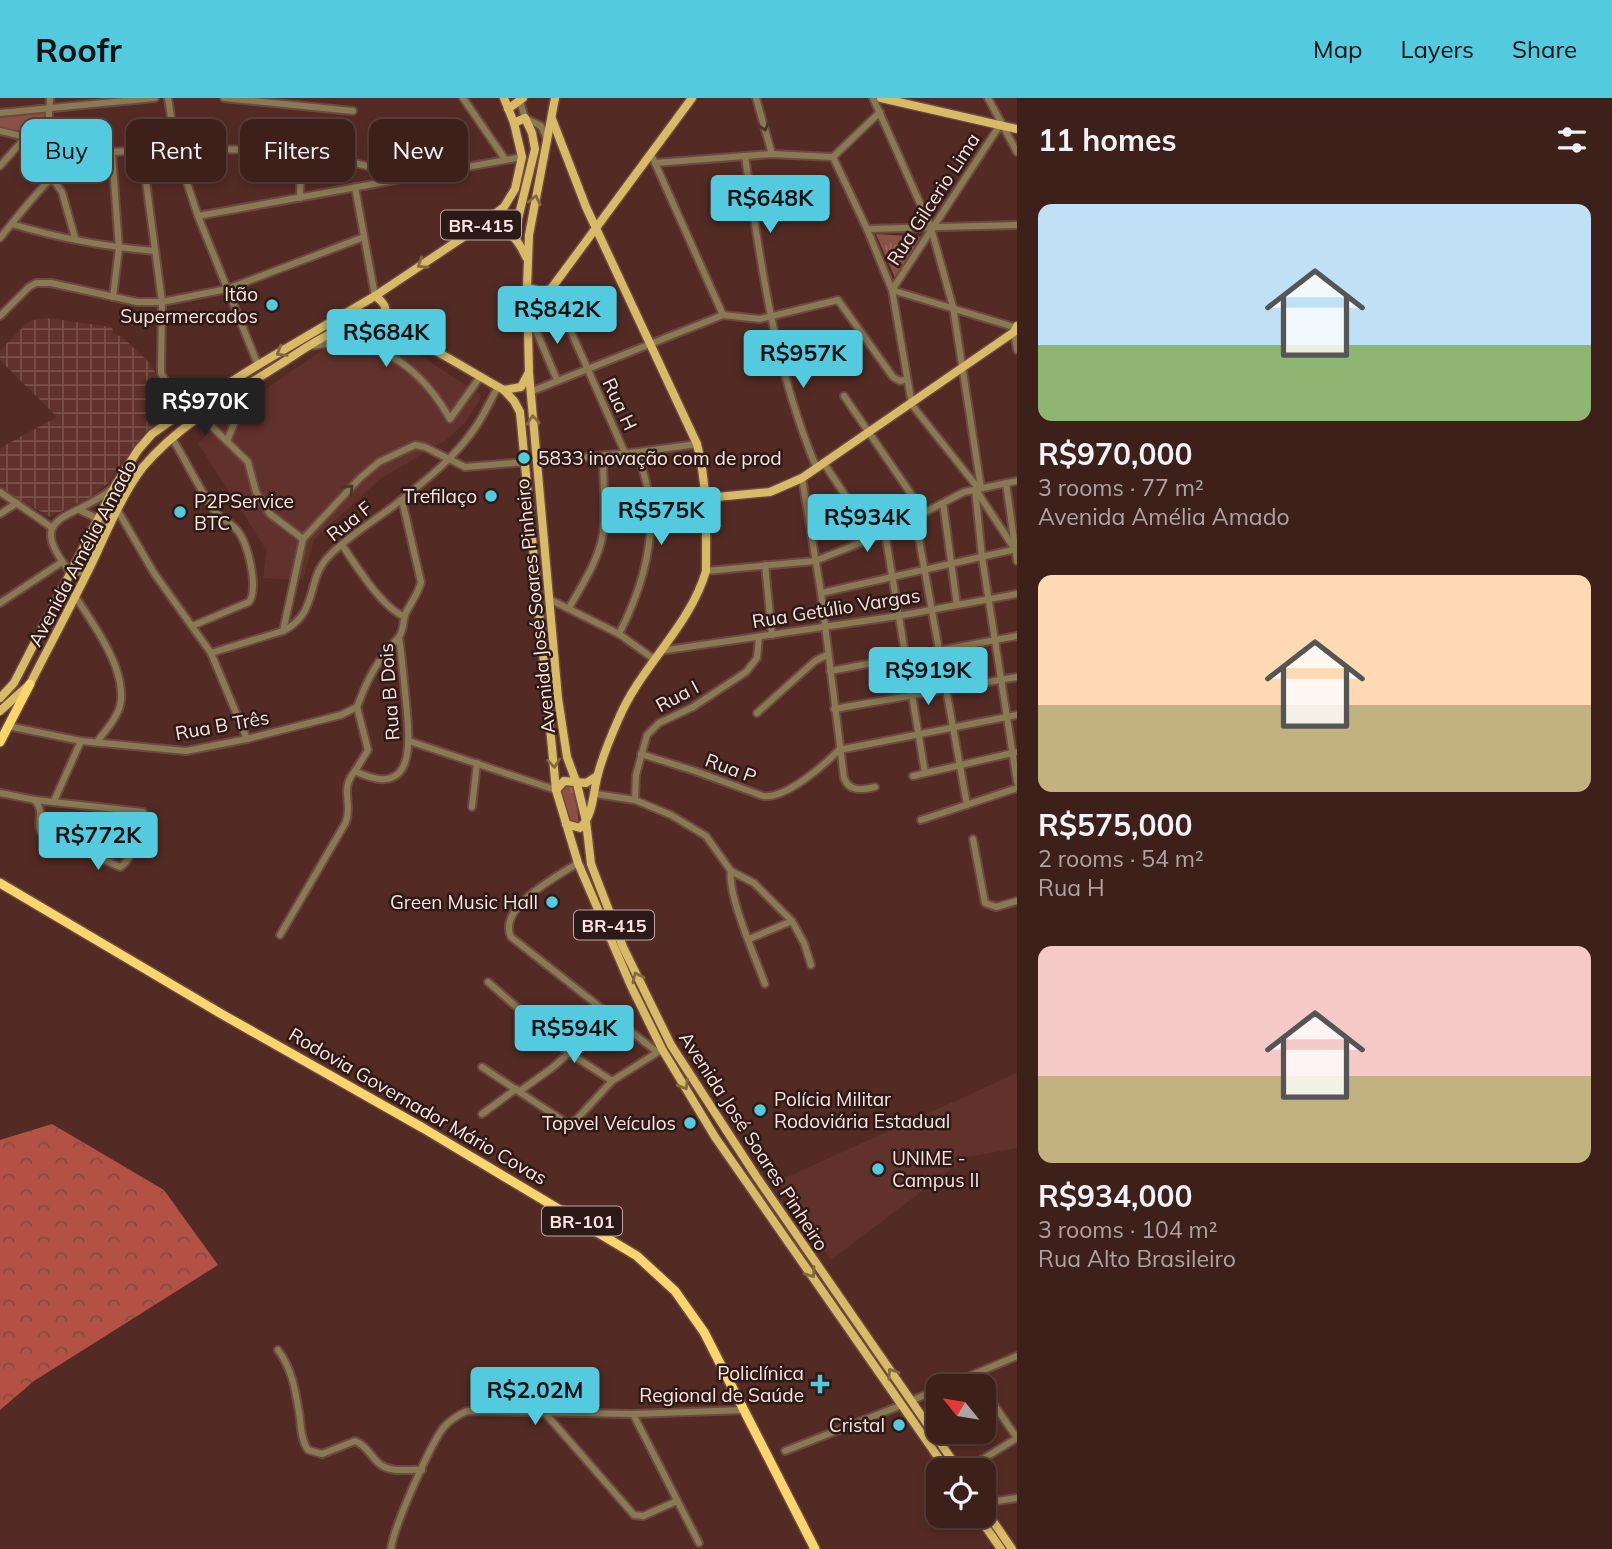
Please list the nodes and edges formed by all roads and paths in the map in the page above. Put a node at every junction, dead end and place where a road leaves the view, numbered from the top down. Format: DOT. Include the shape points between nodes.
graph roads {
  1 [pos="50,98"];
  2 [pos="155,98"];
  3 [pos="168,98"];
  4 [pos="224,98"];
  5 [pos="463,98"];
  6 [pos="505,98"];
  7 [pos="555,98"];
  8 [pos="692,98"];
  9 [pos="756,98"];
  10 [pos="873,98"];
  11 [pos="881,98"];
  12 [pos="988,98"];
  13 [pos="119,99"];
  14 [pos="521,99"];
  15 [pos="49,108"];
  16 [pos="508,109"];
  17 [pos="353,111"];
  18 [pos="880,112"];
  19 [pos="0,113"];
  20 [pos="525,118"];
  21 [pos="48,119"];
  22 [pos="171,119"];
  23 [pos="551,119"];
  24 [pos="514,123"];
  25 [pos="1001,125"];
  26 [pos="1017,129"];
  27 [pos="0,131"];
  28 [pos="21,137"];
  29 [pos="559,137"];
  30 [pos="548,141"];
  31 [pos="21,142"];
  32 [pos="126,152"];
  33 [pos="1017,152"];
  34 [pos="112,153"];
  35 [pos="651,154"];
  36 [pos="772,154"];
  37 [pos="745,156"];
  38 [pos="522,157"];
  39 [pos="833,158"];
  40 [pos="505,159"];
  41 [pos="655,163"];
  42 [pos="468,165"];
  43 [pos="0,166"];
  44 [pos="49,182"];
  45 [pos="55,182"];
  46 [pos="146,182"];
  47 [pos="187,182"];
  48 [pos="300,182"];
  49 [pos="379,182"];
  50 [pos="355,187"];
  51 [pos="300,198"];
  52 [pos="586,207"];
  53 [pos="609,211"];
  54 [pos="198,216"];
  55 [pos="12,224"];
  56 [pos="1017,225"];
  57 [pos="477,228"];
  58 [pos="595,228"];
  59 [pos="931,228"];
  60 [pos="867,229"];
  61 [pos="514,235"];
  62 [pos="364,237"];
  63 [pos="0,238"];
  64 [pos="75,238"];
  65 [pos="119,248"];
  66 [pos="155,251"];
  67 [pos="527,260"];
  68 [pos="527,288"];
  69 [pos="227,289"];
  70 [pos="552,289"];
  71 [pos="892,290"];
  72 [pos="374,296"];
  73 [pos="113,297"];
  74 [pos="162,302"];
  75 [pos="360,304"];
  76 [pos="953,307"];
  77 [pos="723,315"];
  78 [pos="0,316"];
  79 [pos="771,317"];
  80 [pos="530,325"];
  81 [pos="369,326"];
  82 [pos="1016,329"];
  83 [pos="651,343"];
  84 [pos="310,346"];
  85 [pos="1017,350"];
  86 [pos="258,365"];
  87 [pos="586,369"];
  88 [pos="964,369"];
  89 [pos="529,373"];
  90 [pos="480,377"];
  91 [pos="259,378"];
  92 [pos="907,379"];
  93 [pos="557,380"];
  94 [pos="501,388"];
  95 [pos="530,392"];
  96 [pos="844,396"];
  97 [pos="912,405"];
  98 [pos="183,412"];
  99 [pos="201,416"];
  100 [pos="234,421"];
  101 [pos="211,426"];
  102 [pos="869,433"];
  103 [pos="172,438"];
  104 [pos="227,441"];
  105 [pos="696,444"];
  106 [pos="638,452"];
  107 [pos="625,453"];
  108 [pos="603,456"];
  109 [pos="448,460"];
  110 [pos="525,462"];
  111 [pos="537,462"];
  112 [pos="821,467"];
  113 [pos="802,478"];
  114 [pos="1017,481"];
  115 [pos="1006,483"];
  116 [pos="116,486"];
  117 [pos="978,488"];
  118 [pos="0,492"];
  119 [pos="706,498"];
  120 [pos="402,500"];
  121 [pos="17,503"];
  122 [pos="943,503"];
  123 [pos="80,510"];
  124 [pos="118,511"];
  125 [pos="923,513"];
  126 [pos="0,514"];
  127 [pos="915,517"];
  128 [pos="99,519"];
  129 [pos="51,527"];
  130 [pos="885,533"];
  131 [pos="873,537"];
  132 [pos="103,539"];
  133 [pos="303,539"];
  134 [pos="342,545"];
  135 [pos="1016,550"];
  136 [pos="982,557"];
  137 [pos="815,561"];
  138 [pos="1017,561"];
  139 [pos="62,562"];
  140 [pos="952,564"];
  141 [pos="765,565"];
  142 [pos="925,570"];
  143 [pos="706,571"];
  144 [pos="88,572"];
  145 [pos="71,573"];
  146 [pos="892,578"];
  147 [pos="821,593"];
  148 [pos="1017,594"];
  149 [pos="75,596"];
  150 [pos="549,599"];
  151 [pos="988,599"];
  152 [pos="0,603"];
  153 [pos="957,605"];
  154 [pos="569,608"];
  155 [pos="931,609"];
  156 [pos="404,616"];
  157 [pos="898,616"];
  158 [pos="192,626"];
  159 [pos="825,627"];
  160 [pos="283,631"];
  161 [pos="619,634"];
  162 [pos="772,635"];
  163 [pos="1017,636"];
  164 [pos="399,637"];
  165 [pos="759,637"];
  166 [pos="995,641"];
  167 [pos="660,651"];
  168 [pos="938,651"];
  169 [pos="211,653"];
  170 [pos="827,655"];
  171 [pos="904,657"];
  172 [pos="654,659"];
  173 [pos="830,671"];
  174 [pos="1017,677"];
  175 [pos="1001,680"];
  176 [pos="30,684"];
  177 [pos="946,690"];
  178 [pos="911,696"];
  179 [pos="0,698"];
  180 [pos="356,707"];
  181 [pos="834,709"];
  182 [pos="0,711"];
  183 [pos="757,713"];
  184 [pos="1017,715"];
  185 [pos="1007,717"];
  186 [pos="8,726"];
  187 [pos="952,728"];
  188 [pos="917,735"];
  189 [pos="247,739"];
  190 [pos="81,741"];
  191 [pos="410,741"];
  192 [pos="0,742"];
  193 [pos="97,742"];
  194 [pos="839,750"];
  195 [pos="1015,752"];
  196 [pos="641,754"];
  197 [pos="477,763"];
  198 [pos="959,765"];
  199 [pos="355,771"];
  200 [pos="925,773"];
  201 [pos="597,776"];
  202 [pos="913,776"];
  203 [pos="1017,782"];
  204 [pos="577,783"];
  205 [pos="874,787"];
  206 [pos="1017,788"];
  207 [pos="556,790"];
  208 [pos="0,793"];
  209 [pos="596,794"];
  210 [pos="35,800"];
  211 [pos="635,800"];
  212 [pos="54,801"];
  213 [pos="967,805"];
  214 [pos="471,807"];
  215 [pos="132,811"];
  216 [pos="143,812"];
  217 [pos="921,820"];
  218 [pos="586,821"];
  219 [pos="566,824"];
  220 [pos="973,839"];
  221 [pos="578,863"];
  222 [pos="731,871"];
  223 [pos="0,884"];
  224 [pos="1017,901"];
  225 [pos="792,921"];
  226 [pos="280,935"];
  227 [pos="749,939"];
  228 [pos="811,965"];
  229 [pos="488,982"];
  230 [pos="765,984"];
  231 [pos="611,1016"];
  232 [pos="660,1050"];
  233 [pos="568,1052"];
  234 [pos="482,1066"];
  235 [pos="612,1080"];
  236 [pos="518,1090"];
  237 [pos="482,1114"];
  238 [pos="278,1350"];
  239 [pos="1017,1356"];
  240 [pos="975,1374"];
  241 [pos="926,1395"];
  242 [pos="907,1403"];
  243 [pos="996,1408"];
  244 [pos="745,1409"];
  245 [pos="545,1413"];
  246 [pos="633,1414"];
  247 [pos="1017,1438"];
  248 [pos="785,1451"];
  249 [pos="940,1458"];
  250 [pos="950,1458"];
  251 [pos="984,1458"];
  252 [pos="422,1470"];
  253 [pos="1017,1498"];
  254 [pos="996,1501"];
  255 [pos="677,1502"];
  256 [pos="996,1525"];
  257 [pos="986,1528"];
  258 [pos="699,1543"];
  259 [pos="391,1549"];
  260 [pos="815,1549"];
  261 [pos="1001,1549"];
  262 [pos="1012,1549"];
  1 -- 15 [label="street"];
  2 -- 13 [label="street"];
  3 -- 22 [label="street"];
  4 -- 17 [label="street"];
  5 -- 40 [label="street"];
  6 -- 16 [label="main road, Avenida Amélia Amado / BR-415"];
  7 -- 23 [label="main road"];
  8 -- 35 [label="main road"];
  9 -- 36 [label="street, one-way"];
  10 -- 18 [label="street"];
  11 -- 25 [label="main road"];
  12 -- 25 [label="street"];
  13 -- 15 [label="street"];
  14 -- 16 [label="main road"];
  14 -- 20 [label="street"];
  15 -- 19 [label="street"];
  15 -- 21 [label="street"];
  16 -- 24 [label="main road, Avenida Amélia Amado / BR-415"];
  18 -- 39 [label="street"];
  18 -- 59 [label="street"];
  20 -- 24 [label="main road"];
  20 -- 30 [label="street" via="541,125"];
  20 -- 61 [label="main road" via="535,149"];
  23 -- 29 [label="main road"];
  23 -- 30 [label="main road"];
  24 -- 38 [label="main road, Avenida Amélia Amado / BR-415"];
  25 -- 26 [label="main road"];
  25 -- 33 [label="street"];
  25 -- 59 [label="street, Rua Gilcerio Lima"];
  27 -- 28 [label="street"];
  29 -- 30 [label="street" via="554,135"];
  29 -- 52 [label="main road"];
  67 -- 30 [label="main road, BR-415, one-way"];
  31 -- 43 [label="street"];
  32 -- 34 [label="street"];
  34 -- 65 [label="street"];
  35 -- 41 [label="street"];
  35 -- 53 [label="main road"];
  36 -- 37 [label="street"];
  36 -- 39 [label="street"];
  37 -- 41 [label="street"];
  37 -- 79 [label="street"];
  38 -- 40 [label="street"];
  38 -- 57 [label="main road, Avenida Amélia Amado / BR-415" via="510,199"];
  39 -- 60 [label="street"];
  40 -- 42 [label="street"];
  41 -- 77 [label="street"];
  44 -- 55 [label="street"];
  45 -- 64 [label="street"];
  46 -- 66 [label="street"];
  47 -- 54 [label="street"];
  48 -- 51 [label="street"];
  49 -- 50 [label="street"];
  50 -- 51 [label="street"];
  50 -- 62 [label="street"];
  51 -- 54 [label="street"];
  52 -- 53 [label="main road"];
  52 -- 58 [label="main road"];
  53 -- 58 [label="main road"];
  54 -- 69 [label="street"];
  55 -- 63 [label="street"];
  55 -- 64 [label="street"];
  56 -- 59 [label="street"];
  57 -- 61 [label="main road"];
  57 -- 72 [label="main road, Avenida Amélia Amado / BR-415, one-way"];
  58 -- 70 [label="main road"];
  58 -- 83 [label="main road"];
  59 -- 60 [label="street"];
  59 -- 71 [label="street, Rua Gilcerio Lima"];
  59 -- 76 [label="street"];
  60 -- 71 [label="street"];
  61 -- 67 [label="main road"];
  62 -- 69 [label="street"];
  62 -- 72 [label="street"];
  64 -- 65 [label="street"];
  65 -- 66 [label="street"];
  65 -- 73 [label="street"];
  66 -- 74 [label="street"];
  67 -- 68 [label="main road, Avenida José Soares Pinheiro / BR-415"];
  68 -- 70 [label="main road"];
  68 -- 80 [label="main road, Avenida José Soares Pinheiro / BR-415"];
  69 -- 74 [label="street"];
  69 -- 86 [label="street"];
  70 -- 80 [label="main road"];
  70 -- 87 [label="street, Rua H"];
  71 -- 76 [label="street"];
  71 -- 92 [label="street"];
  72 -- 75 [label="main road, Avenida Amélia Amado / BR-415"];
  72 -- 81 [label="main road" via="386,311 383,320"];
  73 -- 74 [label="street"];
  73 -- 78 [label="street" via="36,283"];
  74 -- 98 [label="street" via="161,373"];
  75 -- 81 [label="main road" via="358,314"];
  75 -- 86 [label="main road, Avenida Amélia Amado, one-way"];
  76 -- 82 [label="street"];
  76 -- 88 [label="street"];
  77 -- 79 [label="street"];
  77 -- 83 [label="street"];
  79 -- 92 [label="street" via="838,300 893,377"];
  79 -- 112 [label="street" via="797,419"];
  80 -- 89 [label="main road, Avenida José Soares Pinheiro / BR-415"];
  80 -- 93 [label="street, Avenida José Soares Pinheiro"];
  81 -- 84 [label="main road, Avenida Amélia Amado" via="342,329"];
  81 -- 90 [label="main road" via="412,340"];
  82 -- 85 [label="street"];
  82 -- 88 [label="main road"];
  83 -- 87 [label="street"];
  83 -- 105 [label="main road"];
  84 -- 90 [label="street" via="341,342 379,349 423,379 450,419"];
  84 -- 91 [label="main road, Avenida Amélia Amado"];
  86 -- 98 [label="main road, Avenida Amélia Amado"];
  87 -- 93 [label="street"];
  87 -- 107 [label="street, Rua H"];
  88 -- 97 [label="main road"];
  88 -- 117 [label="street"];
  89 -- 94 [label="main road" via="521,387"];
  89 -- 95 [label="main road, Avenida José Soares Pinheiro / BR-415"];
  90 -- 94 [label="main road"];
  91 -- 99 [label="main road, Avenida Amélia Amado"];
  91 -- 100 [label="street"];
  92 -- 97 [label="street"];
  93 -- 95 [label="street"];
  94 -- 109 [label="street, Rua F"];
  94 -- 110 [label="main road, Avenida José Soares Pinheiro / BR-415" via="520,412"];
  111 -- 95 [label="main road, Avenida José Soares Pinheiro / BR-415, one-way"];
  96 -- 102 [label="street"];
  97 -- 102 [label="main road"];
  97 -- 117 [label="street"];
  98 -- 116 [label="main road, Avenida Amélia Amado" via="152,434"];
  99 -- 101 [label="street"];
  99 -- 103 [label="main road, Avenida Amélia Amado"];
  100 -- 101 [label="street" via="226,427"];
  100 -- 104 [label="street"];
  101 -- 104 [label="street"];
  102 -- 112 [label="main road"];
  102 -- 125 [label="street"];
  103 -- 124 [label="main road, Avenida Amélia Amado" via="141,470"];
  103 -- 158 [label="street" via="213,509 243,541 254,588 249,602"];
  104 -- 133 [label="street" via="248,462 256,492 270,514"];
  105 -- 106 [label="street"];
  105 -- 119 [label="main road"];
  106 -- 107 [label="street"];
  106 -- 161 [label="street, Rua H" via="648,492 649,538 640,586"];
  107 -- 108 [label="street"];
  108 -- 111 [label="street"];
  108 -- 154 [label="street" via="603,533"];
  109 -- 110 [label="street" via="465,467"];
  109 -- 120 [label="street, Rua F"];
  133 -- 109 [label="street, one-way" via="365,474 391,455 418,445"];
  110 -- 207 [label="main road, Avenida José Soares Pinheiro / BR-415, one-way"];
  111 -- 150 [label="main road, Avenida José Soares Pinheiro / BR-415"];
  112 -- 113 [label="main road"];
  112 -- 131 [label="street"];
  113 -- 119 [label="main road" via="775,491"];
  113 -- 137 [label="street"];
  114 -- 115 [label="street"];
  115 -- 117 [label="street"];
  115 -- 135 [label="street"];
  116 -- 123 [label="street"];
  116 -- 128 [label="main road, Avenida Amélia Amado"];
  117 -- 122 [label="street"];
  117 -- 135 [label="street"];
  117 -- 136 [label="street"];
  118 -- 121 [label="street"];
  119 -- 143 [label="main road"];
  120 -- 134 [label="street, Rua F"];
  120 -- 156 [label="street, Rua B Dois" via="421,582"];
  121 -- 126 [label="street"];
  121 -- 129 [label="street"];
  122 -- 125 [label="street"];
  122 -- 140 [label="street"];
  123 -- 128 [label="street"];
  123 -- 129 [label="street" via="56,520"];
  124 -- 132 [label="main road, Avenida Amélia Amado"];
  124 -- 158 [label="street" via="153,573"];
  125 -- 127 [label="street"];
  127 -- 130 [label="street"];
  127 -- 142 [label="street"];
  128 -- 132 [label="street" via="104,526"];
  128 -- 145 [label="main road, Avenida Amélia Amado"];
  129 -- 139 [label="street" via="50,538"];
  130 -- 131 [label="street"];
  130 -- 146 [label="street"];
  131 -- 137 [label="street"];
  132 -- 144 [label="main road, Avenida Amélia Amado"];
  133 -- 160 [label="street"];
  134 -- 156 [label="street" via="381,597"];
  134 -- 160 [label="street, Rua F" via="321,566 301,617"];
  135 -- 136 [label="street"];
  135 -- 138 [label="street"];
  136 -- 140 [label="street"];
  136 -- 151 [label="street"];
  137 -- 141 [label="street"];
  137 -- 147 [label="street"];
  139 -- 145 [label="street"];
  139 -- 152 [label="street"];
  140 -- 142 [label="street"];
  140 -- 153 [label="street"];
  141 -- 143 [label="street"];
  141 -- 162 [label="street"];
  142 -- 146 [label="street"];
  142 -- 155 [label="street"];
  143 -- 167 [label="main road"];
  144 -- 145 [label="street"];
  144 -- 149 [label="main road, Avenida Amélia Amado"];
  145 -- 179 [label="main road, Avenida Amélia Amado" via="14,683"];
  146 -- 147 [label="street"];
  146 -- 157 [label="street"];
  147 -- 159 [label="street"];
  148 -- 151 [label="street, Rua Getúlio Vargas"];
  149 -- 176 [label="main road, Avenida Amélia Amado"];
  149 -- 193 [label="street" via="110,652 121,690 119,708"];
  150 -- 154 [label="street"];
  150 -- 204 [label="main road, Avenida José Soares Pinheiro / BR-415" via="558,698 567,757"];
  151 -- 153 [label="street, Rua Getúlio Vargas"];
  151 -- 166 [label="street"];
  153 -- 155 [label="street, Rua Getúlio Vargas"];
  154 -- 161 [label="street"];
  155 -- 157 [label="street, Rua Getúlio Vargas"];
  155 -- 168 [label="street"];
  156 -- 164 [label="street, Rua B Dois"];
  157 -- 159 [label="street, Rua Getúlio Vargas"];
  157 -- 171 [label="street"];
  158 -- 169 [label="street"];
  159 -- 162 [label="street, Rua Getúlio Vargas"];
  159 -- 170 [label="street"];
  160 -- 169 [label="street, Rua F"];
  161 -- 172 [label="street"];
  162 -- 165 [label="street, Rua Getúlio Vargas"];
  163 -- 166 [label="street"];
  164 -- 180 [label="street" via="373,668"];
  164 -- 191 [label="street, Rua B Dois"];
  165 -- 167 [label="street, Rua Getúlio Vargas"];
  165 -- 196 [label="street, Rua I" via="757,657 746,672 659,723 647,736"];
  166 -- 168 [label="street"];
  166 -- 175 [label="street"];
  167 -- 172 [label="main road"];
  168 -- 171 [label="street"];
  168 -- 177 [label="street"];
  169 -- 189 [label="street"];
  170 -- 173 [label="street"];
  170 -- 183 [label="street"];
  171 -- 173 [label="street"];
  171 -- 178 [label="street"];
  172 -- 201 [label="main road" via="619,717"];
  173 -- 181 [label="street"];
  174 -- 175 [label="street"];
  175 -- 177 [label="street"];
  175 -- 185 [label="street"];
  176 -- 182 [label="main road"];
  176 -- 186 [label="highway"];
  177 -- 178 [label="street"];
  177 -- 187 [label="street"];
  178 -- 181 [label="street"];
  178 -- 188 [label="street"];
  180 -- 189 [label="street, Rua B Três"];
  180 -- 199 [label="street" via="368,750"];
  181 -- 194 [label="street"];
  184 -- 185 [label="street"];
  185 -- 187 [label="street"];
  185 -- 195 [label="street"];
  186 -- 190 [label="street, Rua B Três"];
  186 -- 192 [label="highway"];
  187 -- 188 [label="street"];
  187 -- 198 [label="street"];
  188 -- 194 [label="street"];
  188 -- 200 [label="street"];
  189 -- 193 [label="street, Rua B Três" via="177,752"];
  190 -- 193 [label="street, Rua B Três"];
  190 -- 212 [label="street"];
  191 -- 197 [label="street"];
  191 -- 199 [label="street, Rua B Dois" via="406,764 396,775 371,779"];
  194 -- 196 [label="street, Rua P" via="817,770 772,797"];
  194 -- 205 [label="street" via="846,784 859,790"];
  195 -- 198 [label="street"];
  195 -- 203 [label="street"];
  196 -- 211 [label="street, Rua I"];
  197 -- 207 [label="street"];
  197 -- 214 [label="street"];
  198 -- 200 [label="street"];
  198 -- 213 [label="street"];
  199 -- 226 [label="street" via="346,788 346,822"];
  200 -- 202 [label="street"];
  201 -- 204 [label="main road"];
  201 -- 209 [label="main road"];
  204 -- 207 [label="main road" via="564,781"];
  204 -- 218 [label="main road, Avenida José Soares Pinheiro / BR-415"];
  206 -- 213 [label="street"];
  207 -- 219 [label="main road, Avenida José Soares Pinheiro / BR-415"];
  208 -- 210 [label="street"];
  209 -- 211 [label="street"];
  209 -- 218 [label="main road"];
  210 -- 212 [label="street"];
  210 -- 215 [label="street" via="41,812 41,832 120,867 126,863 134,839"];
  211 -- 222 [label="street" via="699,830"];
  212 -- 215 [label="street"];
  213 -- 217 [label="street"];
  215 -- 216 [label="street"];
  218 -- 219 [label="main road" via="580,828"];
  242 -- 218 [label="main road, Avenida José Soares Pinheiro / BR-415, one-way" via="671,1045 623,947 591,864"];
  219 -- 221 [label="main road, Avenida José Soares Pinheiro / BR-415"];
  220 -- 224 [label="street" via="985,903"];
  221 -- 231 [label="street" via="529,894 509,921 508,931"];
  221 -- 232 [label="main road, Avenida José Soares Pinheiro / BR-415"];
  222 -- 225 [label="street" via="754,883"];
  222 -- 227 [label="street"];
  223 -- 244 [label="highway, Rodovia Governador Mário Covas / BR-101" via="637,1256 675,1291 704,1332"];
  225 -- 227 [label="street"];
  225 -- 228 [label="street"];
  227 -- 230 [label="street"];
  229 -- 233 [label="street"];
  231 -- 232 [label="street"];
  231 -- 233 [label="street"];
  232 -- 235 [label="street"];
  232 -- 242 [label="main road, Avenida José Soares Pinheiro / BR-415, one-way" via="715,1137"];
  233 -- 235 [label="street"];
  233 -- 236 [label="street"];
  234 -- 236 [label="street"];
  235 -- 236 [label="street" via="572,1124"];
  236 -- 237 [label="street"];
  238 -- 252 [label="street" via="295,1387 308,1450 322,1454 355,1441 390,1469"];
  239 -- 240 [label="street"];
  241 -- 242 [label="street"];
  242 -- 248 [label="street"];
  242 -- 249 [label="main road, Avenida José Soares Pinheiro / BR-415"];
  242 -- 250 [label="main road, Avenida José Soares Pinheiro / BR-415"];
  243 -- 247 [label="street"];
  244 -- 246 [label="street"];
  244 -- 260 [label="highway, Rodovia Governador Mário Covas / BR-101"];
  245 -- 246 [label="street"];
  245 -- 252 [label="street" via="467,1411 456,1416 440,1433"];
  245 -- 255 [label="street" via="634,1514 643,1517"];
  246 -- 255 [label="street"];
  247 -- 251 [label="street"];
  252 -- 259 [label="street"];
  253 -- 254 [label="street"];
  255 -- 258 [label="street"];
  256 -- 262 [label="main road"];
  257 -- 261 [label="main road"];
}
